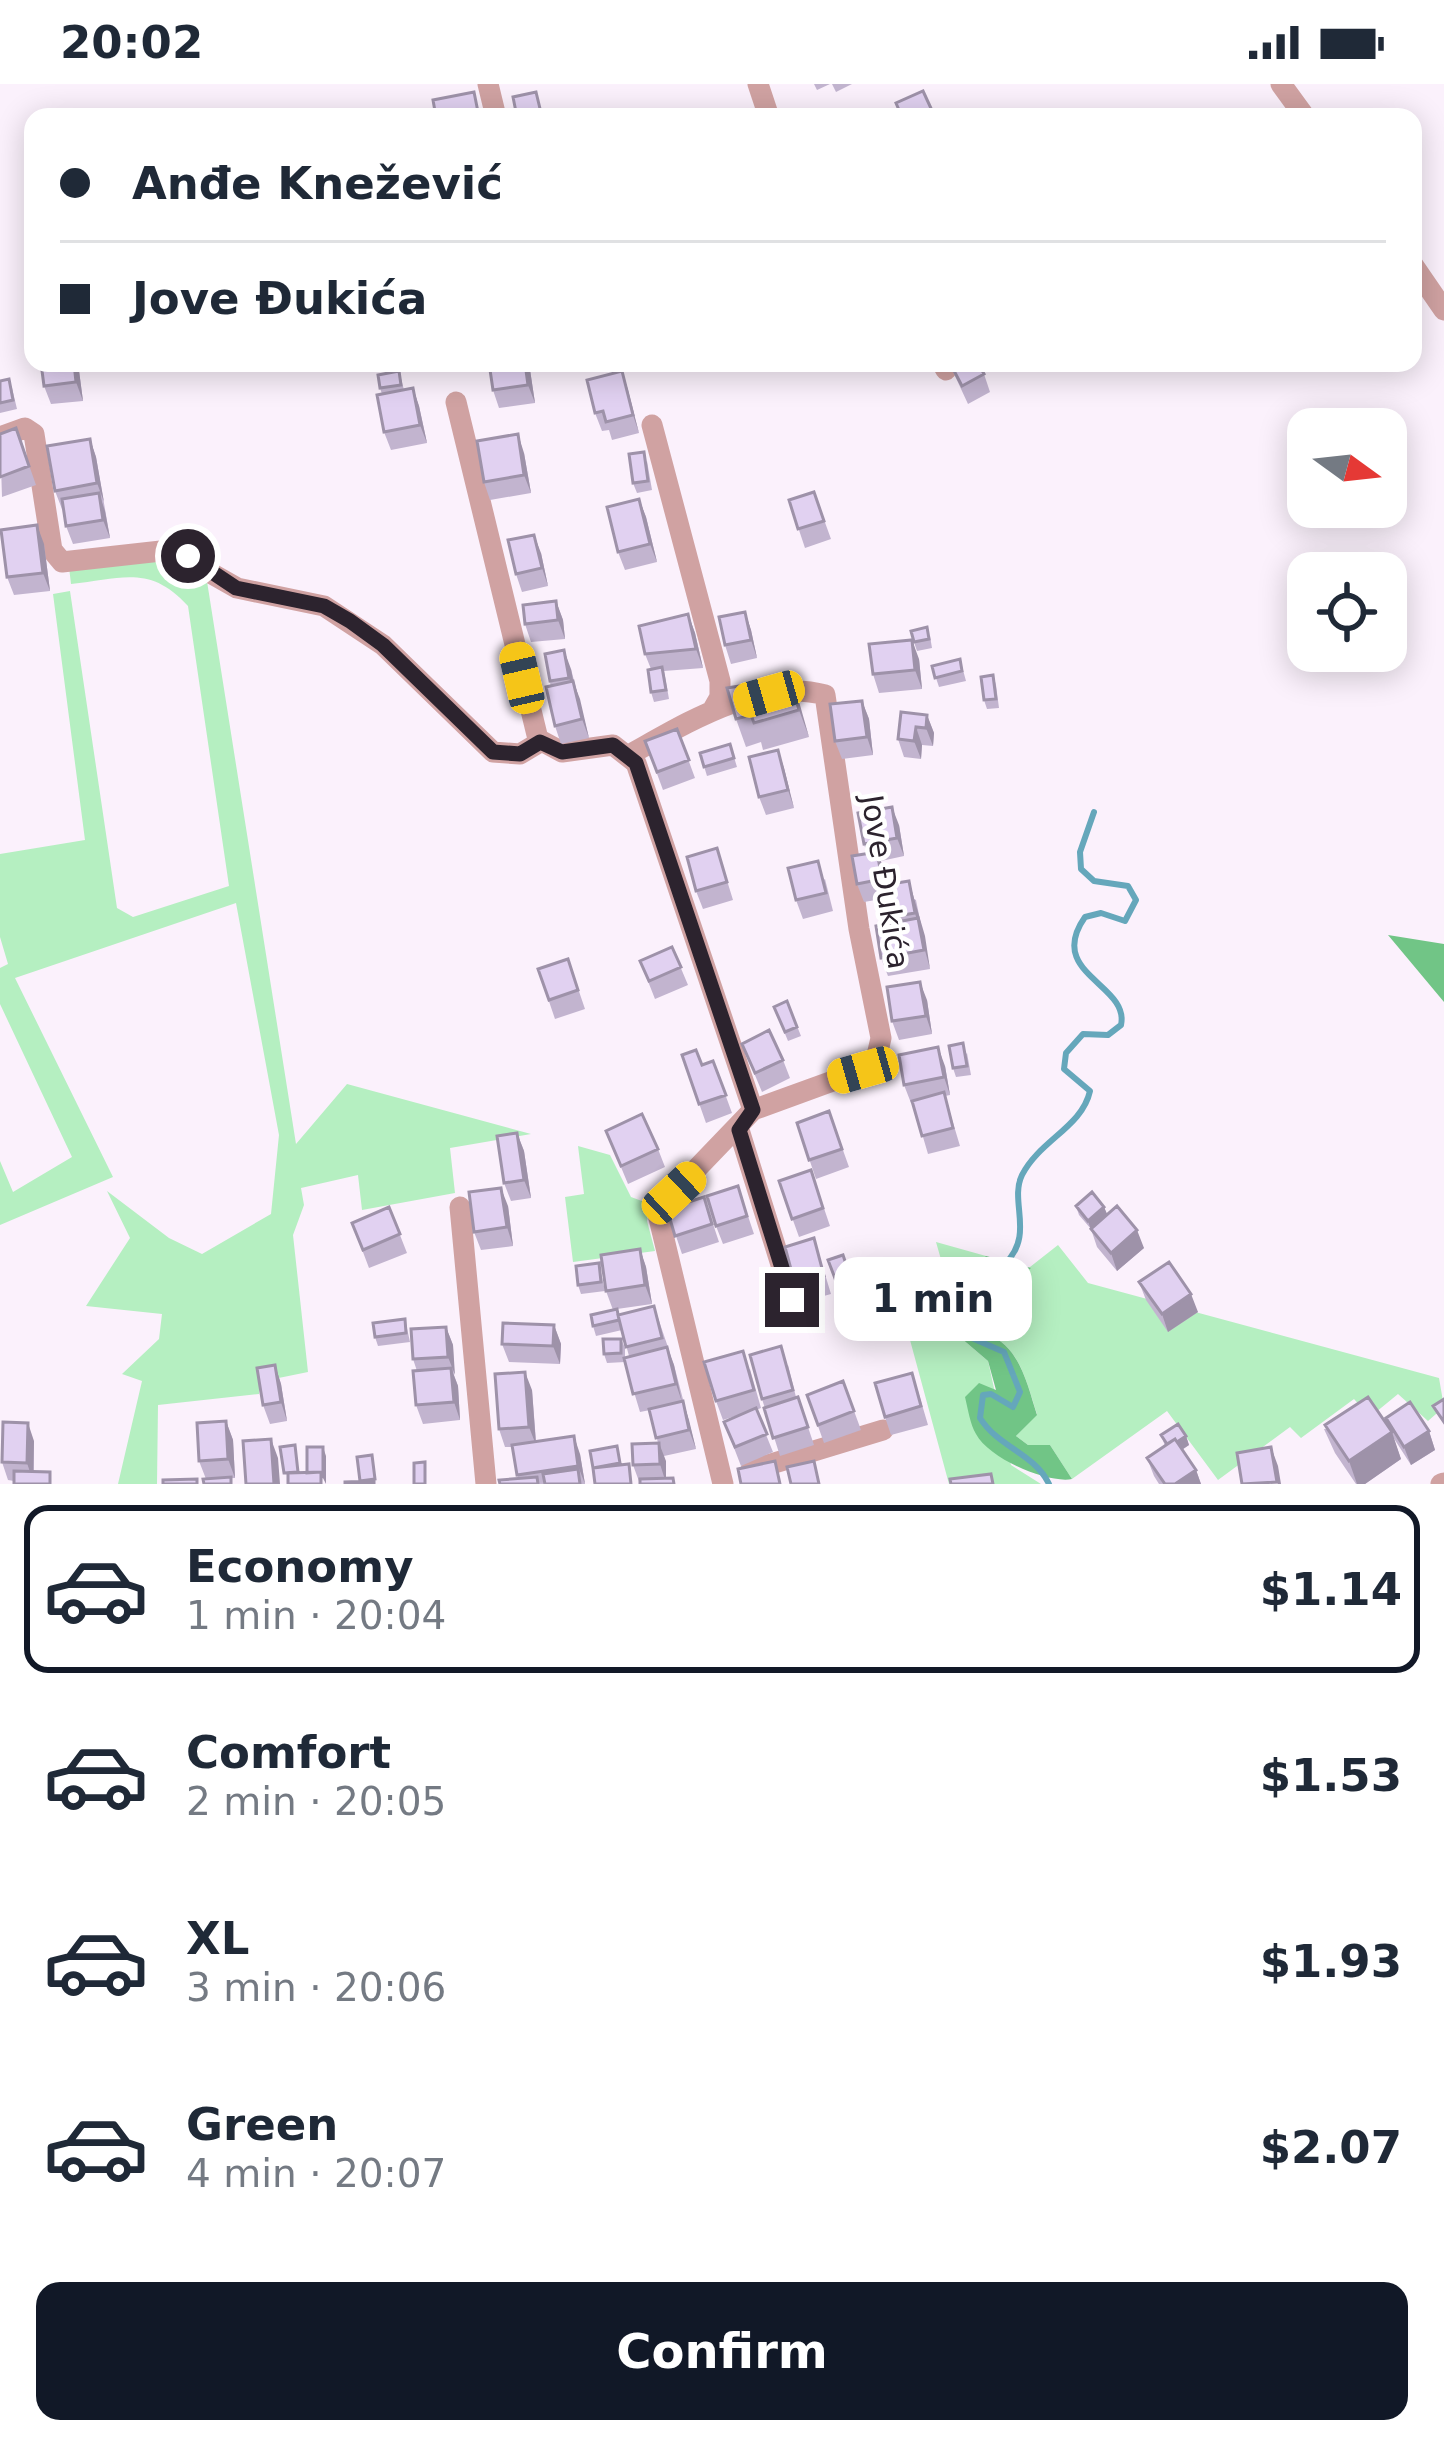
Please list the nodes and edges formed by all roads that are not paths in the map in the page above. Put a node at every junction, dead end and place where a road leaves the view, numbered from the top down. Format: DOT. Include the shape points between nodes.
graph roads {
  1 [pos="1422,278"];
  2 [pos="1444,310"];
  3 [pos="456,402"];
  4 [pos="652,425"];
  5 [pos="0,436"];
  6 [pos="712,710"];
  7 [pos="540,742"];
  8 [pos="629,754"];
  9 [pos="753,1110"];
  10 [pos="739,1130"];
  11 [pos="460,1207"];
  12 [pos="792,1300"];
  13 [pos="883,1430"];
  14 [pos="723,1483"];
  15 [pos="486,1484"];
  1 -- 2 [label="street"];
  3 -- 7 [label="street"];
  4 -- 6 [label="street" via="720,680"];
  5 -- 7 [label="street" via="25,428 34,434 52,550 62,562 170,550 236,588 324,606 383,645 493,752 520,754"];
  6 -- 8 [label="street, Jove Đukića"];
  6 -- 9 [label="street, Jove Đukića" via="769,694 825,695 881,1038 876,1060 863,1070"];
  7 -- 8 [label="street" via="551,751 613,745"];
  8 -- 9 [label="street"];
  9 -- 10 [label="street"];
  10 -- 12 [label="street"];
  10 -- 14 [label="street" via="656,1218"];
  11 -- 15 [label="street"];
  13 -- 14 [label="street"];
}
